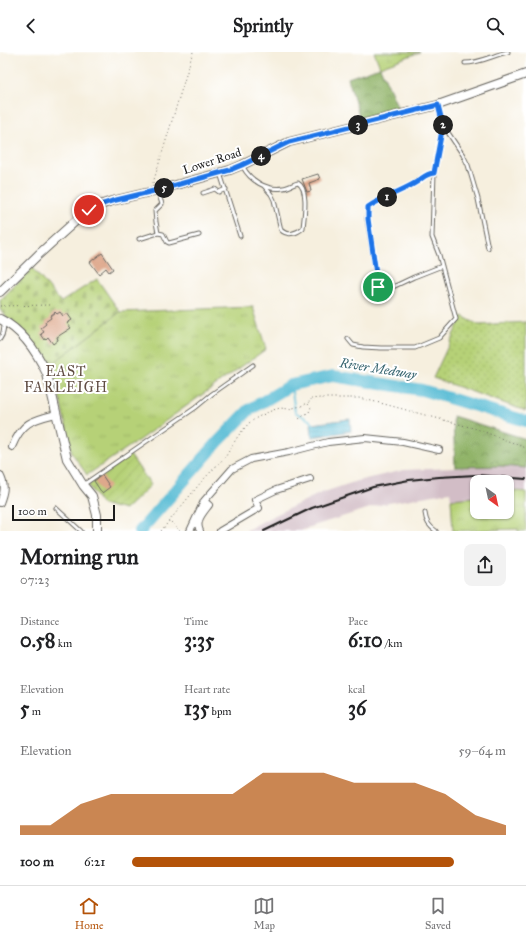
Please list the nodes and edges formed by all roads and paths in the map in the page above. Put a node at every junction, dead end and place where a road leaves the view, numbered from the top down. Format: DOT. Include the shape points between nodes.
graph roads {
  1 [pos="193,52"];
  2 [pos="508,52"];
  3 [pos="465,63"];
  4 [pos="526,74"];
  5 [pos="438,105"];
  6 [pos="443,125"];
  7 [pos="242,165"];
  8 [pos="220,173"];
  9 [pos="434,173"];
  10 [pos="264,186"];
  11 [pos="226,189"];
  12 [pos="154,191"];
  13 [pos="203,193"];
  14 [pos="158,233"];
  15 [pos="199,235"];
  16 [pos="240,236"];
  17 [pos="139,239"];
  18 [pos="488,248"];
  19 [pos="442,266"];
  20 [pos="0,292"];
  21 [pos="49,305"];
  22 [pos="0,306"];
  23 [pos="2,319"];
  24 [pos="0,339"];
  25 [pos="348,339"];
  26 [pos="253,365"];
  27 [pos="308,403"];
  28 [pos="56,414"];
  29 [pos="296,421"];
  30 [pos="11,433"];
  31 [pos="16,438"];
  32 [pos="12,447"];
  33 [pos="526,448"];
  34 [pos="439,450"];
  35 [pos="0,475"];
  36 [pos="310,479"];
  37 [pos="83,485"];
  38 [pos="204,501"];
  39 [pos="0,503"];
  40 [pos="56,508"];
  41 [pos="425,513"];
  42 [pos="170,521"];
  43 [pos="81,531"];
  44 [pos="97,531"];
  45 [pos="161,531"];
  46 [pos="180,531"];
  47 [pos="190,531"];
  48 [pos="200,531"];
  49 [pos="220,531"];
  50 [pos="436,531"];
  1 -- 12 [label="path"];
  2 -- 3 [label="lane" via="474,63"];
  4 -- 5 [label="main road, Lower Road"];
  5 -- 6 [label="lane"];
  5 -- 7 [label="main road, Lower Road" via="289,142"];
  6 -- 9 [label="lane"];
  6 -- 18 [label="lane" via="468,165"];
  7 -- 8 [label="main road, Lower Road"];
  7 -- 10 [label="lane" via="251,178"];
  8 -- 11 [label="lane"];
  8 -- 12 [label="main road, Lower Road"];
  9 -- 19 [label="lane" via="432,238"];
  9 -- 19 [label="lane" via="427,174 368,207 368,219 378,287 384,289 395,286"];
  10 -- 10 [label="lane" via="282,189 300,184 305,200 303,228 299,232 289,234 281,230 274,200"];
  11 -- 13 [label="lane"];
  11 -- 16 [label="lane"];
  12 -- 14 [label="lane" via="162,204 155,212"];
  12 -- 20 [label="main road, Lower Road" via="112,201 89,210"];
  14 -- 15 [label="lane" via="163,234 169,243"];
  14 -- 17 [label="lane"];
  19 -- 25 [label="lane" via="456,319 438,338 415,348 353,345"];
  21 -- 22 [label="path"];
  23 -- 24 [label="lane" via="4,332"];
  23 -- 28 [label="main road" via="20,334 42,363"];
  26 -- 37 [label="lane"];
  27 -- 29 [label="path" via="311,408 309,412"];
  27 -- 33 [label="path" via="311,399 320,398 359,398 457,423"];
  27 -- 42 [label="path" via="289,409 273,410 246,426 226,456"];
  28 -- 31 [label="street" via="28,423"];
  28 -- 37 [label="main road" via="67,459"];
  30 -- 31 [label="street"];
  31 -- 32 [label="street"];
  34 -- 38 [label="street" via="403,442 364,438 328,442 251,459 232,469"];
  35 -- 39 [label="street" via="4,483"];
  36 -- 49 [label="street" via="255,500 259,508"];
  37 -- 44 [label="main road" via="92,496 97,515"];
  38 -- 47 [label="street"];
  38 -- 48 [label="street" via="209,505 197,522"];
  40 -- 43 [label="lane"];
  41 -- 50 [label="lane" via="428,525"];
  42 -- 45 [label="path"];
  42 -- 46 [label="path"];
}
